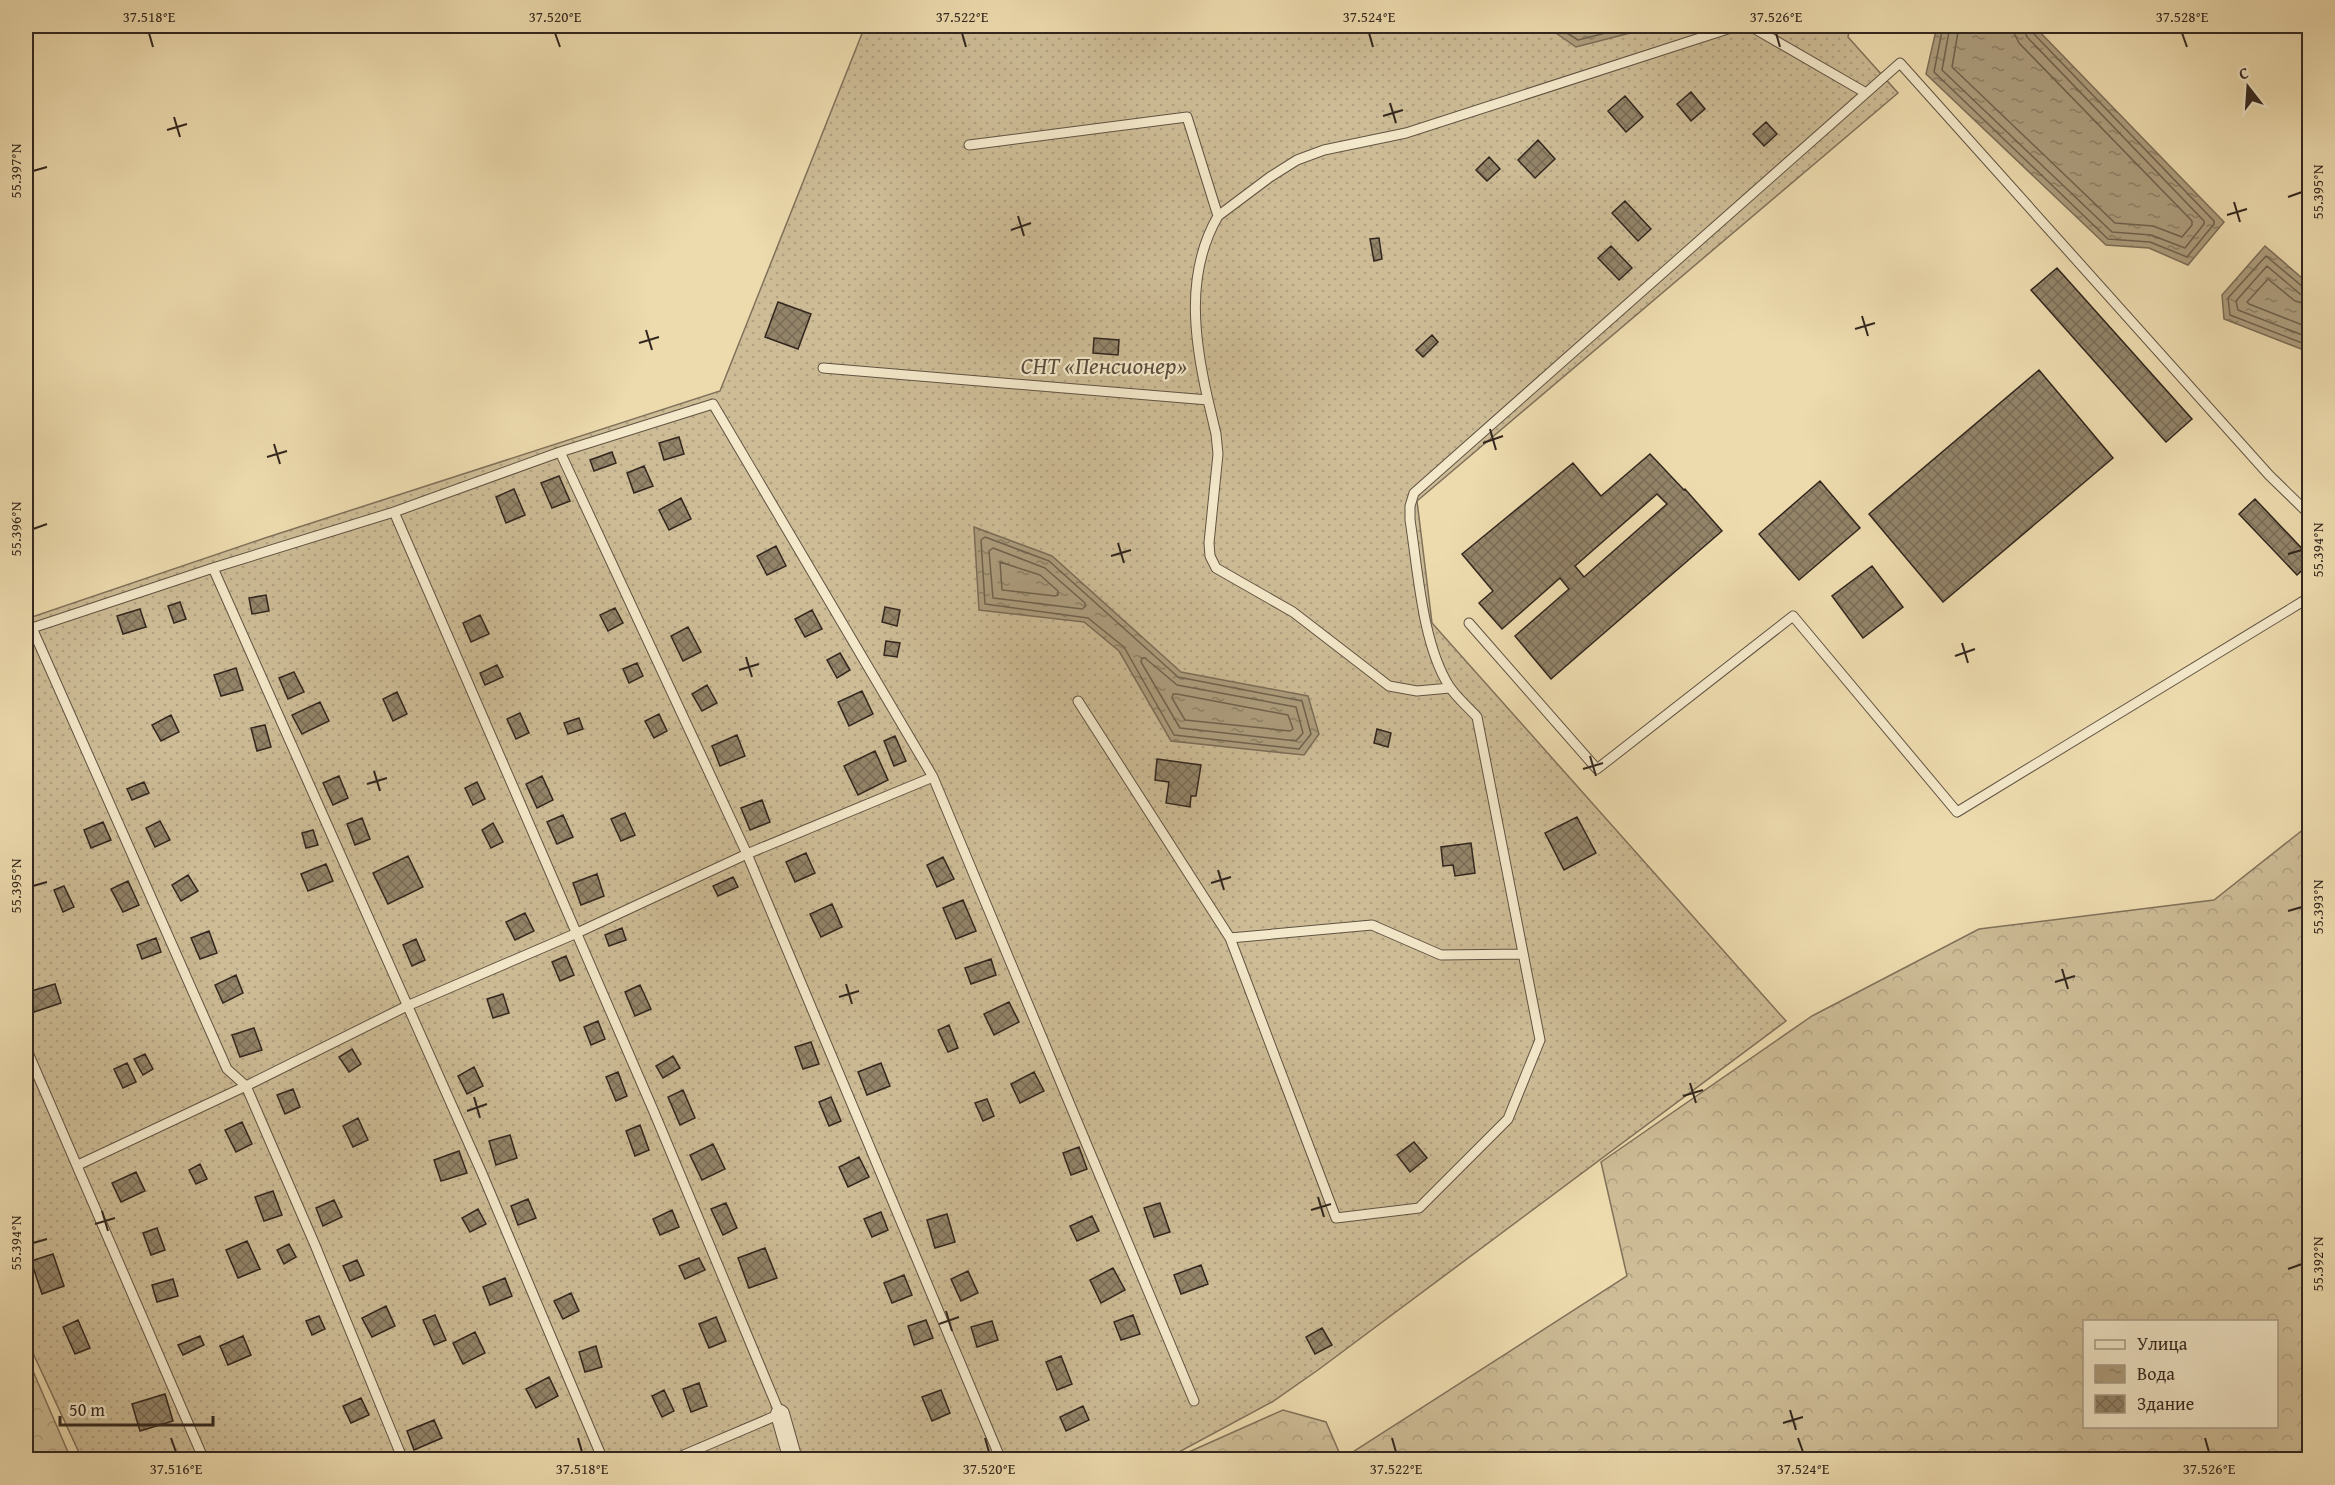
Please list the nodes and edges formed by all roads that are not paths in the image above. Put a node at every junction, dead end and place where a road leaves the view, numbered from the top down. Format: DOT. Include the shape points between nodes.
graph roads {
  1 [pos="1737,26"];
  2 [pos="1750,26"];
  3 [pos="1866,93"];
  4 [pos="969,145"];
  5 [pos="1218,216"];
  6 [pos="823,368"];
  7 [pos="1208,400"];
  8 [pos="560,452"];
  9 [pos="394,513"];
  10 [pos="2310,515"];
  11 [pos="213,568"];
  12 [pos="2310,597"];
  13 [pos="1469,623"];
  14 [pos="29,629"];
  15 [pos="1450,688"];
  16 [pos="1078,701"];
  17 [pos="933,777"];
  18 [pos="747,854"];
  19 [pos="577,933"];
  20 [pos="1230,938"];
  21 [pos="1523,954"];
  22 [pos="407,1006"];
  23 [pos="26,1048"];
  24 [pos="246,1086"];
  25 [pos="78,1165"];
  26 [pos="1194,1401"];
  27 [pos="780,1414"];
  28 [pos="204,1460"];
  29 [pos="403,1460"];
  30 [pos="603,1460"];
  31 [pos="672,1460"];
  32 [pos="793,1460"];
  33 [pos="1001,1460"];
  1 -- 5 [label="lane" via="1406,133 1324,150 1279,171"];
  2 -- 3 [label="lane"];
  3 -- 10 [label="lane" via="1900,63 2269,475"];
  3 -- 15 [label="lane" via="1414,493 1410,520 1428,631"];
  4 -- 5 [label="lane" via="1187,117"];
  5 -- 7 [label="lane" via="1207,235 1195,301 1196,336"];
  6 -- 7 [label="lane"];
  7 -- 15 [label="lane" via="1218,454 1209,543 1216,568 1293,612 1389,686 1417,691"];
  8 -- 9 [label="lane"];
  8 -- 17 [label="lane" via="713,404"];
  8 -- 18 [label="lane"];
  9 -- 11 [label="lane"];
  9 -- 19 [label="lane"];
  11 -- 14 [label="lane"];
  11 -- 22 [label="lane"];
  12 -- 13 [label="lane" via="1957,812 1793,616 1597,769"];
  14 -- 24 [label="lane" via="227,1069"];
  15 -- 21 [label="lane" via="1477,717"];
  16 -- 20 [label="lane"];
  17 -- 18 [label="lane"];
  17 -- 26 [label="lane"];
  18 -- 19 [label="lane"];
  18 -- 33 [label="lane"];
  19 -- 22 [label="lane"];
  19 -- 27 [label="lane"];
  20 -- 21 [label="lane" via="1372,925 1441,955"];
  20 -- 21 [label="lane" via="1336,1218 1419,1208 1508,1119 1540,1040"];
  22 -- 24 [label="lane"];
  22 -- 30 [label="lane"];
  23 -- 25 [label="lane"];
  24 -- 25 [label="lane"];
  24 -- 29 [label="lane"];
  25 -- 28 [label="lane"];
  27 -- 31 [label="lane"];
  27 -- 32 [label="street"];
}
